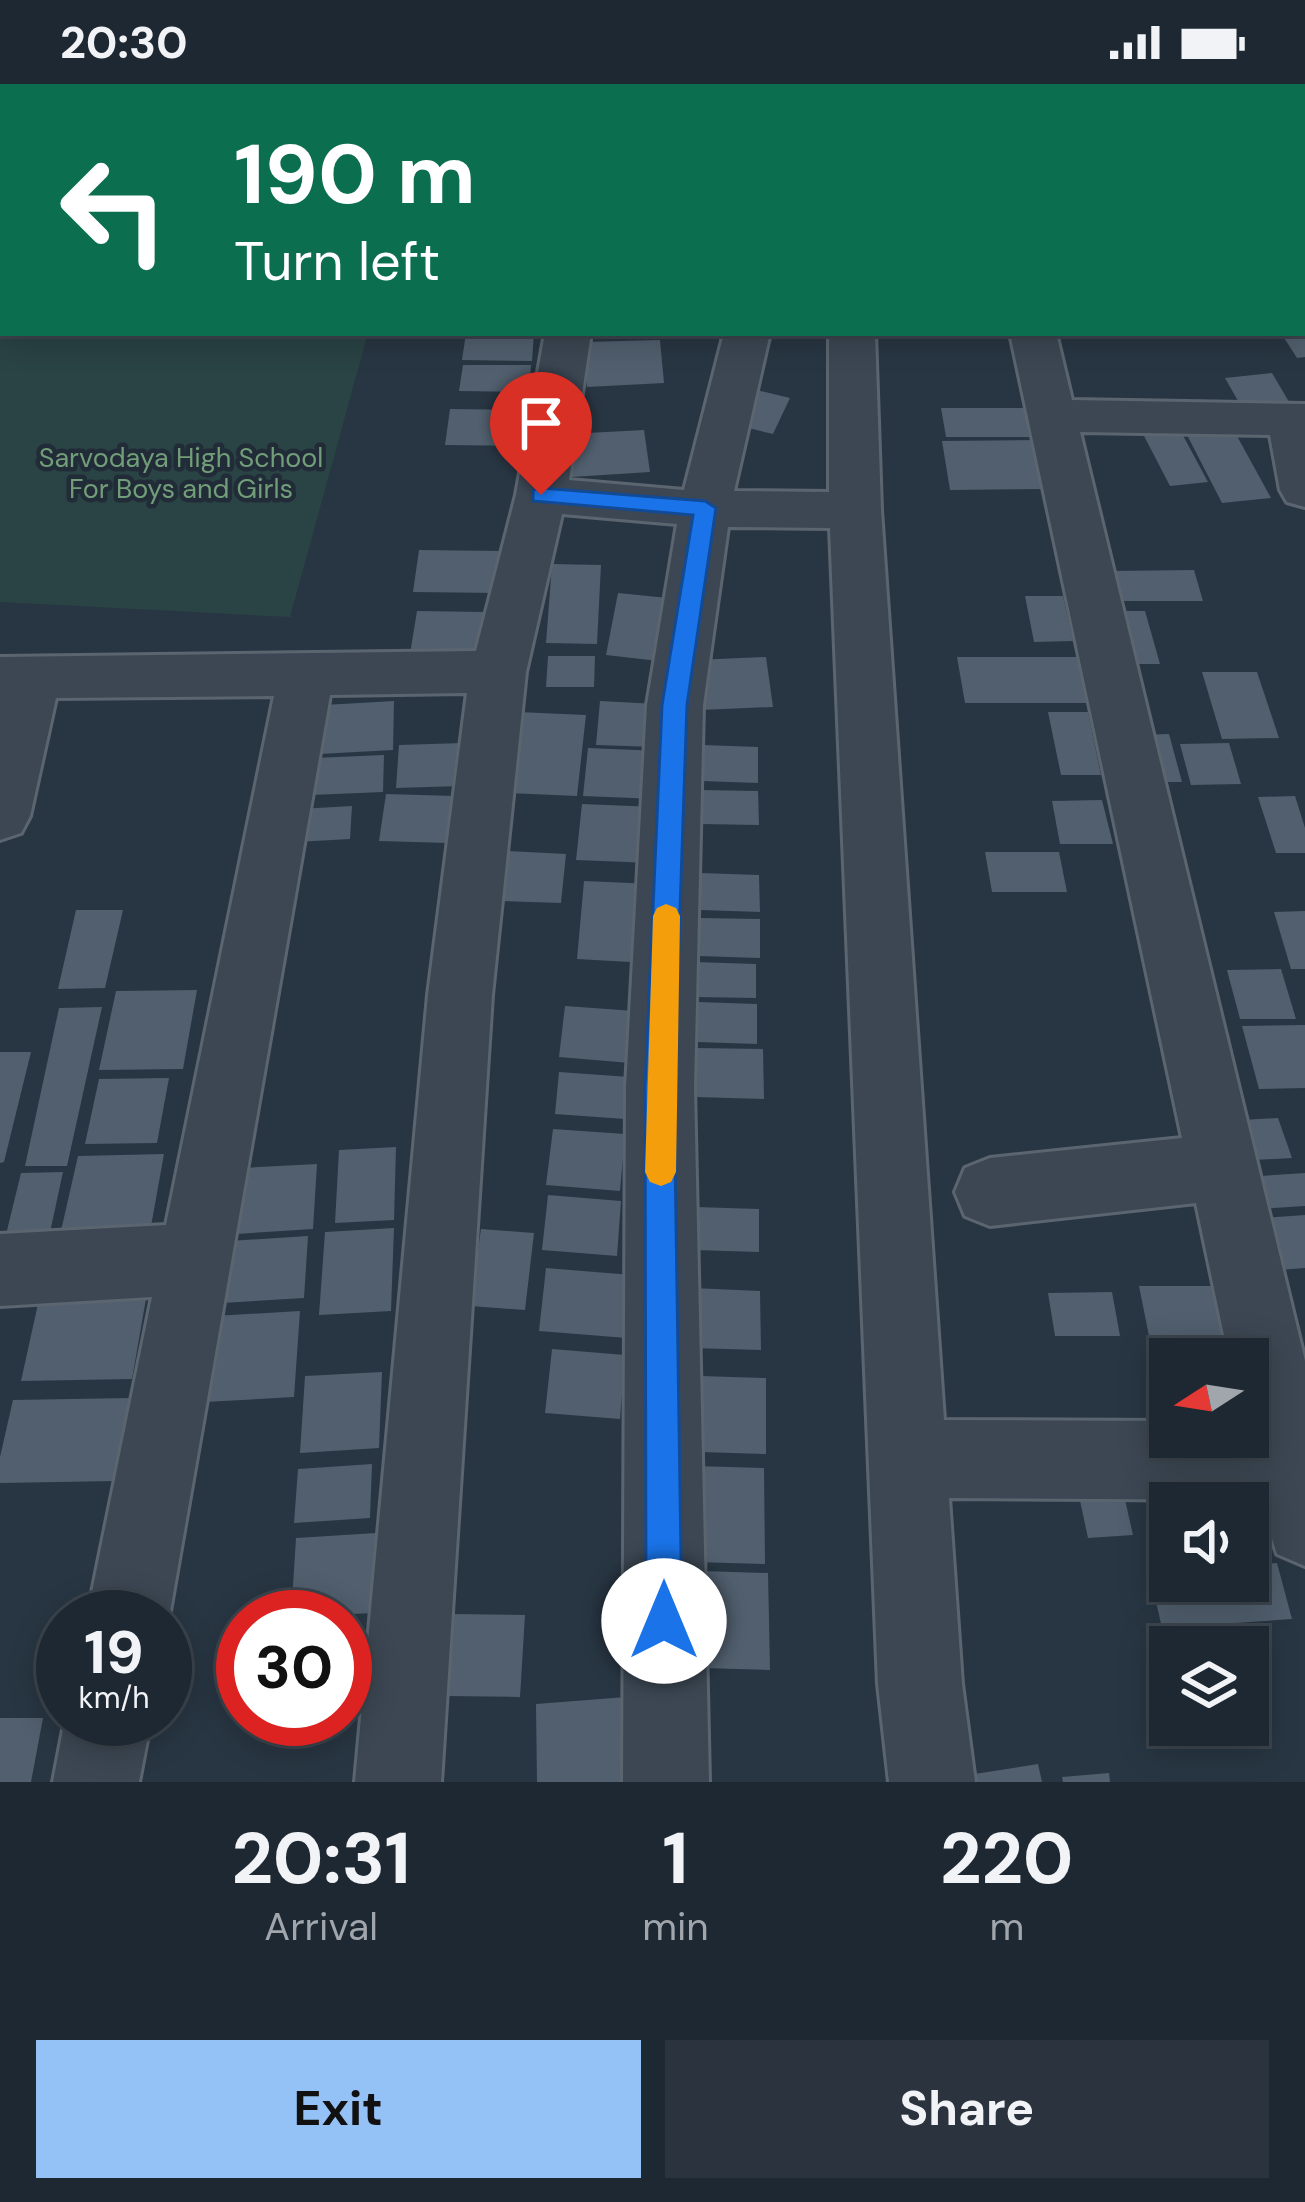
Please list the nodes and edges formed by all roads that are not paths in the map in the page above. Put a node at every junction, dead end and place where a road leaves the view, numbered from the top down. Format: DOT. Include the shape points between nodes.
graph roads {
  1 [pos="568,336"];
  2 [pos="746,336"];
  3 [pos="852,336"];
  4 [pos="1034,336"];
  5 [pos="1052,416"];
  6 [pos="1298,420"];
  7 [pos="1305,490"];
  8 [pos="541,495"];
  9 [pos="705,508"];
  10 [pos="855,510"];
  11 [pos="497,672"];
  12 [pos="306,675"];
  13 [pos="16,678"];
  14 [pos="0,816"];
  15 [pos="1222,1167"];
  16 [pos="989,1192"];
  17 [pos="195,1259"];
  18 [pos="0,1270"];
  19 [pos="908,1459"];
  20 [pos="1296,1493"];
  21 [pos="133,1590"];
  22 [pos="103,1746"];
  23 [pos="96,1782"];
  24 [pos="398,1782"];
  25 [pos="666,1782"];
  26 [pos="932,1782"];
  1 -- 8 [label="street"];
  2 -- 9 [label="street"];
  3 -- 10 [label="street"];
  4 -- 5 [label="street"];
  5 -- 6 [label="street"];
  5 -- 15 [label="street"];
  6 -- 7 [label="street"];
  8 -- 9 [label="street"];
  8 -- 11 [label="street"];
  9 -- 10 [label="street"];
  9 -- 25 [label="street" via="675,705 660,1087"];
  10 -- 19 [label="street"];
  11 -- 12 [label="street"];
  11 -- 24 [label="street" via="458,1018"];
  12 -- 13 [label="street"];
  12 -- 17 [label="street"];
  13 -- 14 [label="street"];
  15 -- 16 [label="street"];
  15 -- 20 [label="street"];
  17 -- 18 [label="street"];
  17 -- 21 [label="street"];
  19 -- 20 [label="street"];
  19 -- 26 [label="street"];
  22 -- 23 [label="street"];
}
